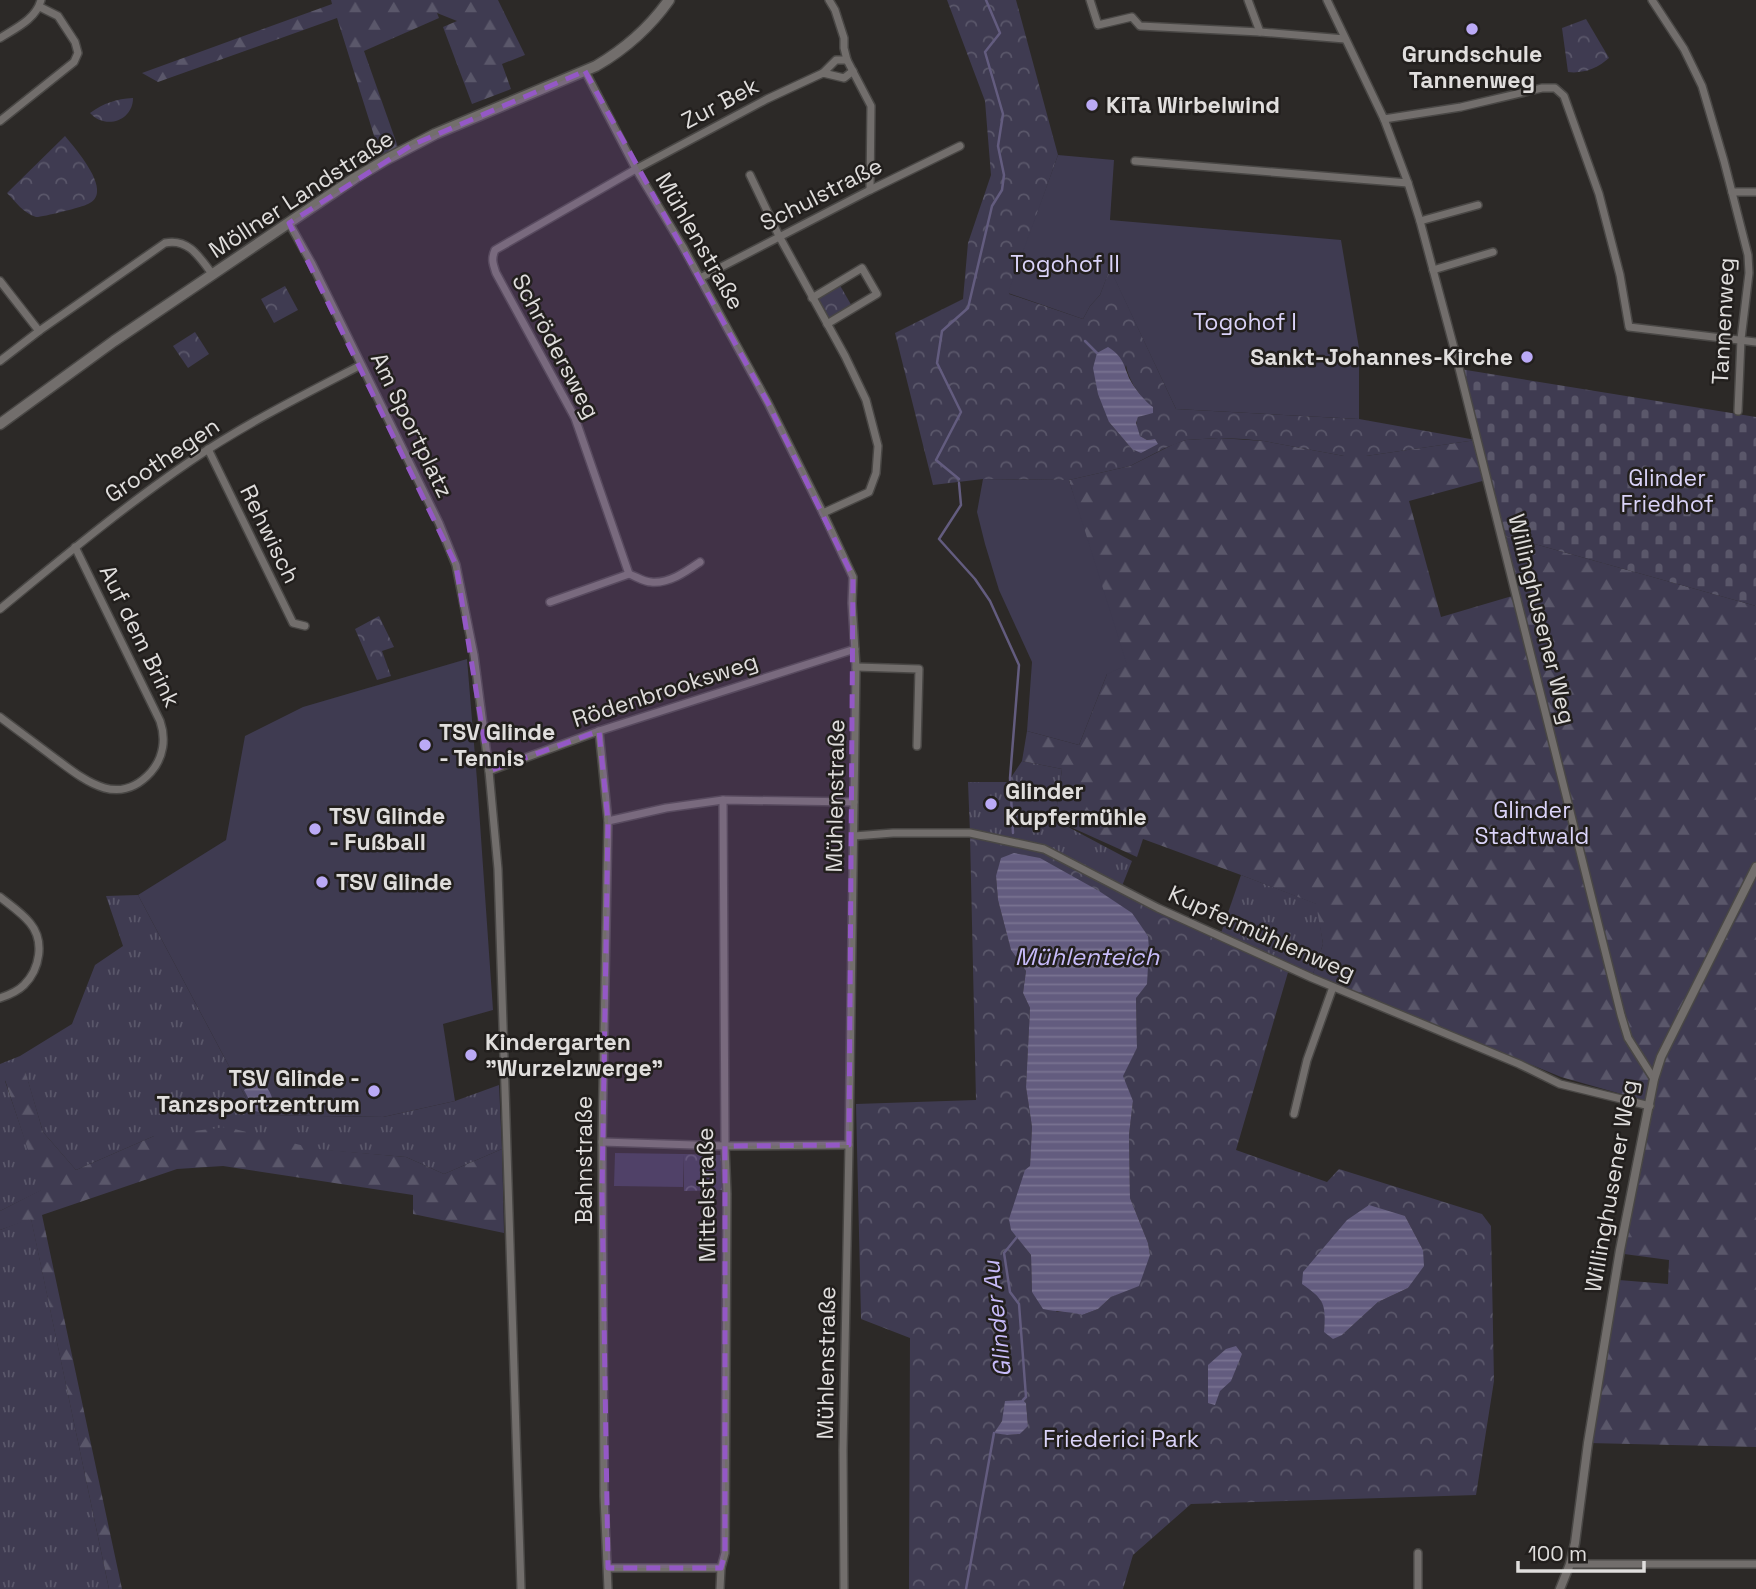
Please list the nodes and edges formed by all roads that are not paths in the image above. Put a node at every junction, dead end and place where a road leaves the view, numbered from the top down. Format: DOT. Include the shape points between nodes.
graph roads {
  1 [pos="669,0"];
  2 [pos="829,0"];
  3 [pos="1090,0"];
  4 [pos="1248,0"];
  5 [pos="1327,0"];
  6 [pos="1652,0"];
  7 [pos="40,3"];
  8 [pos="1260,32"];
  9 [pos="0,38"];
  10 [pos="1345,39"];
  11 [pos="847,60"];
  12 [pos="585,71"];
  13 [pos="853,71"];
  14 [pos="823,73"];
  15 [pos="1384,119"];
  16 [pos="0,121"];
  17 [pos="960,146"];
  18 [pos="1135,161"];
  19 [pos="636,170"];
  20 [pos="750,176"];
  21 [pos="1408,183"];
  22 [pos="870,190"];
  23 [pos="1732,192"];
  24 [pos="1756,192"];
  25 [pos="1478,205"];
  26 [pos="1420,221"];
  27 [pos="289,223"];
  28 [pos="779,236"];
  29 [pos="1493,253"];
  30 [pos="1433,270"];
  31 [pos="1753,274"];
  32 [pos="213,275"];
  33 [pos="700,278"];
  34 [pos="0,281"];
  35 [pos="812,298"];
  36 [pos="827,324"];
  37 [pos="39,331"];
  38 [pos="1741,340"];
  39 [pos="1756,342"];
  40 [pos="0,361"];
  41 [pos="361,365"];
  42 [pos="1738,411"];
  43 [pos="0,424"];
  44 [pos="208,449"];
  45 [pos="823,513"];
  46 [pos="75,547"];
  47 [pos="700,562"];
  48 [pos="629,574"];
  49 [pos="550,602"];
  50 [pos="0,609"];
  51 [pos="305,626"];
  52 [pos="855,649"];
  53 [pos="856,667"];
  54 [pos="0,717"];
  55 [pos="600,731"];
  56 [pos="917,746"];
  57 [pos="489,771"];
  58 [pos="723,800"];
  59 [pos="854,802"];
  60 [pos="608,821"];
  61 [pos="854,836"];
  62 [pos="1756,867"];
  63 [pos="0,897"];
  64 [pos="1333,987"];
  65 [pos="0,998"];
  66 [pos="1654,1079"];
  67 [pos="1650,1106"];
  68 [pos="1294,1114"];
  69 [pos="602,1142"];
  70 [pos="849,1145"];
  71 [pos="725,1146"];
  72 [pos="1418,1553"];
  73 [pos="1570,1564"];
  74 [pos="1756,1564"];
  75 [pos="608,1568"];
  76 [pos="720,1568"];
  77 [pos="521,1589"];
  78 [pos="608,1589"];
  79 [pos="720,1589"];
  80 [pos="844,1589"];
  81 [pos="1418,1589"];
  82 [pos="1560,1589"];
  1 -- 12 [label="main road, Möllner Landstraße" via="625,47"];
  2 -- 11 [label="street"];
  3 -- 8 [label="street" via="1098,25 1132,17 1139,26"];
  4 -- 8 [label="street"];
  5 -- 10 [label="street, Willinghusener Weg"];
  6 -- 23 [label="street, Tannenweg" via="1702,86"];
  7 -- 9 [label="street" via="27,21"];
  7 -- 16 [label="street" via="61,21 77,47 77,58"];
  8 -- 10 [label="street"];
  10 -- 15 [label="street, Willinghusener Weg"];
  11 -- 13 [label="street"];
  11 -- 14 [label="street, Zur Bek" via="836,60"];
  12 -- 19 [label="street, Mühlenstraße"];
  12 -- 27 [label="main road, Möllner Landstraße" via="407,147"];
  13 -- 14 [label="street, Zur Bek" via="844,78"];
  13 -- 22 [label="street" via="871,106"];
  14 -- 19 [label="street, Zur Bek"];
  15 -- 21 [label="street, Willinghusener Weg"];
  15 -- 38 [label="street" via="1555,88 1564,96 1599,194 1629,327"];
  17 -- 22 [label="street, Schulstraße"];
  18 -- 21 [label="street"];
  19 -- 33 [label="street, Mühlenstraße"];
  19 -- 48 [label="street, Schrödersweg" via="503,245 492,256 496,273 575,418"];
  20 -- 28 [label="street"];
  21 -- 26 [label="street, Willinghusener Weg"];
  22 -- 28 [label="street, Schulstraße"];
  23 -- 24 [label="street"];
  23 -- 31 [label="street, Tannenweg"];
  25 -- 26 [label="street"];
  26 -- 30 [label="street, Willinghusener Weg"];
  27 -- 32 [label="main road, Möllner Landstraße"];
  27 -- 41 [label="street, Am Sportplatz"];
  28 -- 33 [label="street, Schulstraße"];
  28 -- 35 [label="street"];
  29 -- 30 [label="street"];
  30 -- 66 [label="street, Willinghusener Weg" via="1621,1015 1628,1038"];
  31 -- 38 [label="street, Tannenweg"];
  32 -- 37 [label="street" via="186,245 165,243"];
  32 -- 43 [label="main road, Möllner Landstraße"];
  33 -- 45 [label="street, Mühlenstraße"];
  34 -- 37 [label="street"];
  35 -- 36 [label="street"];
  35 -- 36 [label="street" via="862,268 877,294"];
  36 -- 45 [label="street" via="866,400 878,446 869,492"];
  37 -- 40 [label="street"];
  38 -- 39 [label="street"];
  38 -- 42 [label="street, Tannenweg"];
  41 -- 44 [label="street, Groothegen"];
  41 -- 57 [label="street, Am Sportplatz" via="439,523 459,576"];
  44 -- 46 [label="street, Groothegen"];
  44 -- 51 [label="street, Rehwisch" via="293,623"];
  45 -- 52 [label="street, Mühlenstraße" via="853,577"];
  46 -- 50 [label="street, Groothegen"];
  46 -- 54 [label="street, Auf dem Brink" via="160,721 159,760 134,785 98,787"];
  47 -- 48 [label="street" via="669,579 651,582"];
  48 -- 49 [label="street"];
  52 -- 53 [label="street, Mühlenstraße"];
  52 -- 55 [label="street, Rödenbrooksweg"];
  53 -- 56 [label="street" via="919,669"];
  53 -- 59 [label="street, Mühlenstraße"];
  55 -- 57 [label="street, Rödenbrooksweg"];
  55 -- 60 [label="street, Bahnstraße"];
  57 -- 77 [label="street, Am Sportplatz" via="498,869"];
  58 -- 59 [label="street"];
  58 -- 60 [label="street"];
  58 -- 71 [label="street, Mittelstraße"];
  59 -- 61 [label="street, Mühlenstraße"];
  60 -- 69 [label="street, Bahnstraße"];
  61 -- 64 [label="street, Kupfermühlenweg" via="970,833 1044,849 1158,908"];
  61 -- 70 [label="street, Mühlenstraße"];
  62 -- 66 [label="street"];
  63 -- 65 [label="street" via="29,922 39,945 33,974 17,990"];
  64 -- 67 [label="street, Kupfermühlenweg" via="1560,1084"];
  64 -- 68 [label="street"];
  66 -- 67 [label="street, Willinghusener Weg"];
  67 -- 73 [label="street, Willinghusener Weg" via="1617,1265"];
  69 -- 71 [label="street"];
  69 -- 75 [label="street, Bahnstraße"];
  70 -- 71 [label="street"];
  70 -- 80 [label="street, Mühlenstraße"];
  71 -- 76 [label="street, Mittelstraße" via="725,1553"];
  72 -- 81 [label="street"];
  73 -- 74 [label="street"];
  73 -- 82 [label="street, Willinghusener Weg"];
  75 -- 76 [label="street"];
  75 -- 78 [label="street, Bahnstraße"];
  76 -- 79 [label="street, Mittelstraße"];
}
